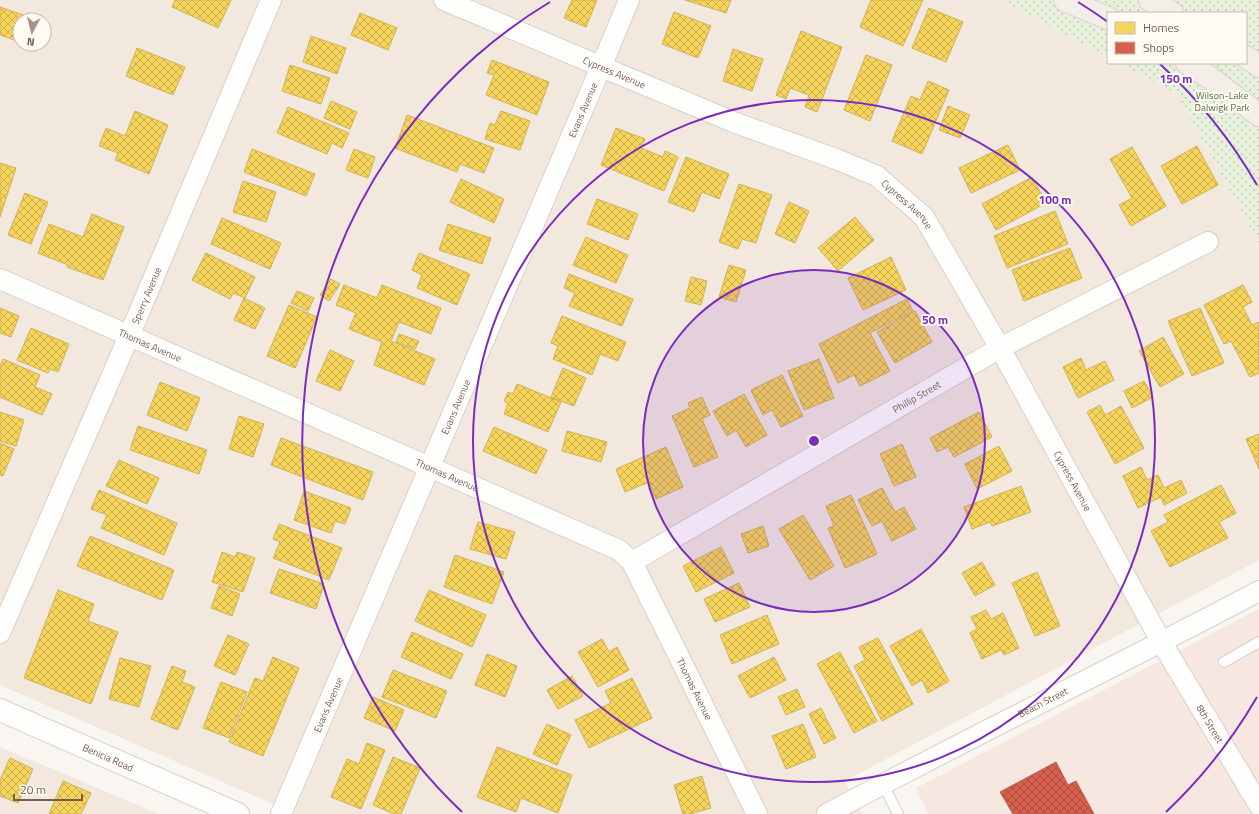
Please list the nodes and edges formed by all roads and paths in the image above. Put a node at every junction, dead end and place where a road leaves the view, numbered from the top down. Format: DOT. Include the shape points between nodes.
graph roads {
  1 [pos="271,0"];
  2 [pos="444,0"];
  3 [pos="628,0"];
  4 [pos="1065,0"];
  5 [pos="1150,0"];
  6 [pos="1170,12"];
  7 [pos="1107,18"];
  8 [pos="1247,58"];
  9 [pos="1189,64"];
  10 [pos="1259,66"];
  11 [pos="601,67"];
  12 [pos="1259,115"];
  13 [pos="1208,242"];
  14 [pos="0,279"];
  15 [pos="129,336"];
  16 [pos="1000,348"];
  17 [pos="431,467"];
  18 [pos="632,562"];
  19 [pos="1259,591"];
  20 [pos="0,633"];
  21 [pos="1259,642"];
  22 [pos="1162,643"];
  23 [pos="1224,662"];
  24 [pos="0,710"];
  25 [pos="883,784"];
  26 [pos="1259,805"];
  27 [pos="238,814"];
  28 [pos="281,814"];
  29 [pos="758,814"];
  30 [pos="827,814"];
  31 [pos="898,814"];
  1 -- 15 [label="street, Sperry Avenue"];
  2 -- 11 [label="street, Cypress Avenue"];
  3 -- 11 [label="street, Evans Avenue"];
  4 -- 7 [label="main road"];
  5 -- 6 [label="main road"];
  8 -- 10 [label="main road"];
  9 -- 12 [label="main road"];
  11 -- 16 [label="street, Cypress Avenue" via="736,123 836,158 877,176 924,217"];
  11 -- 17 [label="street, Evans Avenue"];
  13 -- 16 [label="street, Phillip Street"];
  14 -- 15 [label="street, Thomas Avenue"];
  15 -- 17 [label="street, Thomas Avenue"];
  15 -- 20 [label="street, Sperry Avenue"];
  16 -- 18 [label="street, Phillip Street"];
  16 -- 22 [label="street, Cypress Avenue"];
  17 -- 18 [label="street, Thomas Avenue" via="619,550"];
  17 -- 28 [label="street, Evans Avenue"];
  18 -- 29 [label="street, Thomas Avenue"];
  19 -- 22 [label="street, Beach Street"];
  21 -- 23 [label="lane"];
  22 -- 25 [label="street, Beach Street"];
  22 -- 26 [label="street, 8th Street"];
  24 -- 27 [label="main road, Benicia Road"];
  25 -- 30 [label="street, Beach Street"];
  25 -- 31 [label="lane"];
}
